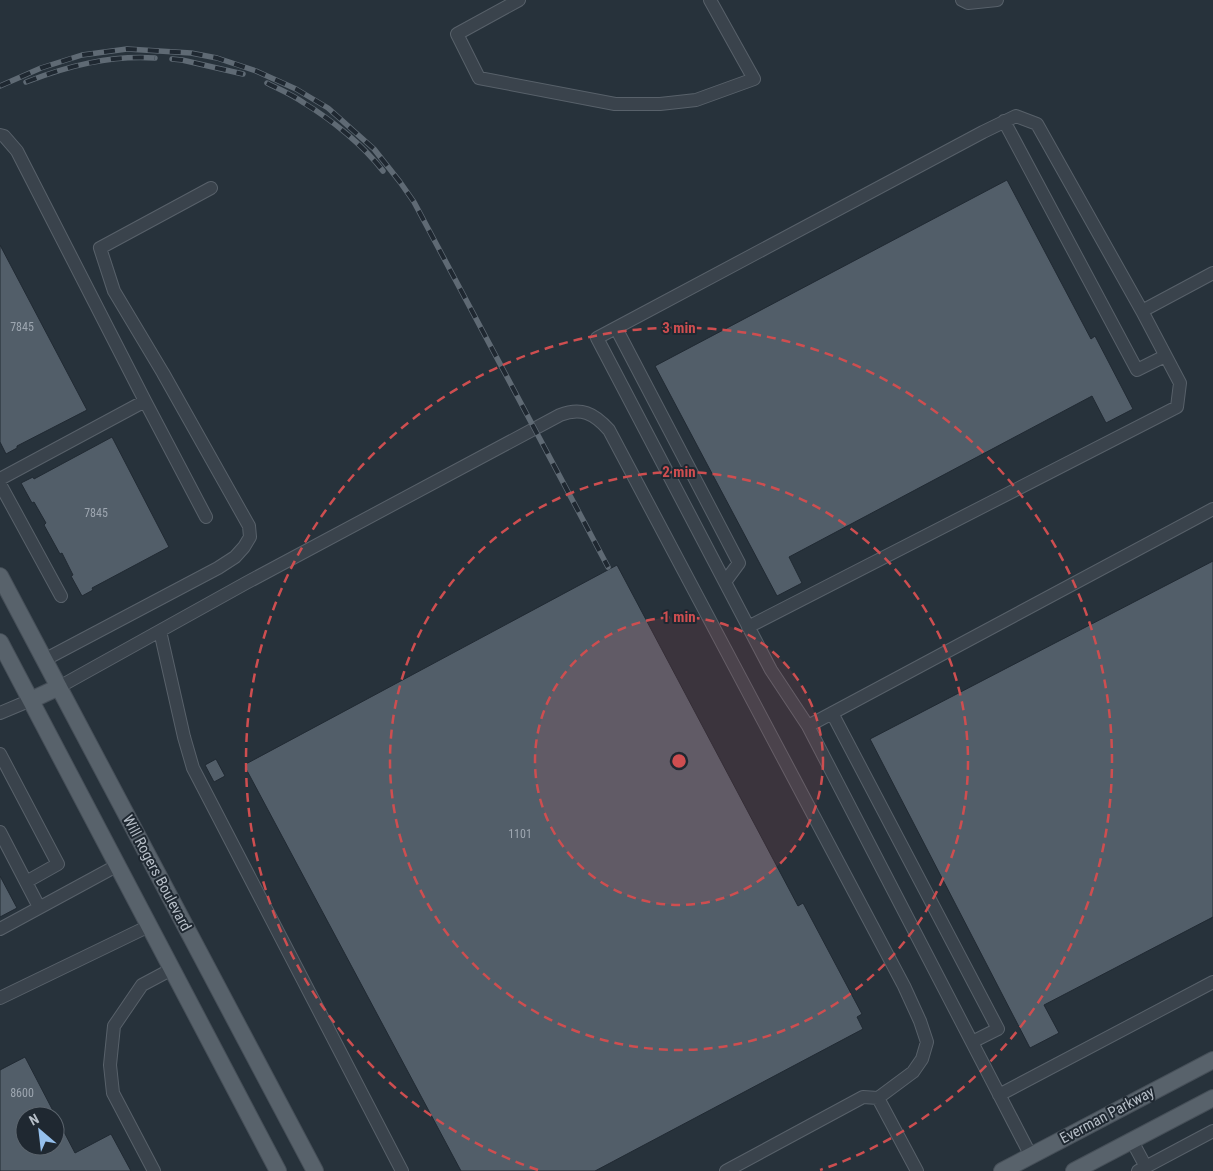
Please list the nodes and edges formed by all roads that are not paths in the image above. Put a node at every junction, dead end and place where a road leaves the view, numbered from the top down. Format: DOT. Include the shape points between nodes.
graph roads {
  1 [pos="519,0"];
  2 [pos="710,0"];
  3 [pos="962,0"];
  4 [pos="997,0"];
  5 [pos="1004,122"];
  6 [pos="0,135"];
  7 [pos="211,188"];
  8 [pos="1213,273"];
  9 [pos="1142,311"];
  10 [pos="616,328"];
  11 [pos="1165,356"];
  12 [pos="144,401"];
  13 [pos="0,479"];
  14 [pos="0,484"];
  15 [pos="1213,509"];
  16 [pos="206,517"];
  17 [pos="0,576"];
  18 [pos="725,582"];
  19 [pos="61,596"];
  20 [pos="748,627"];
  21 [pos="160,631"];
  22 [pos="0,642"];
  23 [pos="44,660"];
  24 [pos="59,687"];
  25 [pos="31,700"];
  26 [pos="0,712"];
  27 [pos="832,713"];
  28 [pos="808,726"];
  29 [pos="0,754"];
  30 [pos="0,832"];
  31 [pos="118,866"];
  32 [pos="26,882"];
  33 [pos="38,907"];
  34 [pos="149,926"];
  35 [pos="0,929"];
  36 [pos="172,969"];
  37 [pos="1213,982"];
  38 [pos="0,998"];
  39 [pos="972,1042"];
  40 [pos="1213,1060"];
  41 [pos="999,1094"];
  42 [pos="878,1098"];
  43 [pos="1213,1098"];
  44 [pos="1213,1131"];
  45 [pos="1132,1141"];
  46 [pos="1031,1156"];
  47 [pos="1142,1169"];
  48 [pos="154,1171"];
  49 [pos="278,1171"];
  50 [pos="315,1171"];
  51 [pos="402,1171"];
  52 [pos="726,1171"];
  53 [pos="917,1171"];
  54 [pos="1002,1171"];
  55 [pos="1074,1171"];
  1 -- 2 [label="lane" via="457,34 479,78 615,104 696,100 754,79"];
  3 -- 4 [label="lane" via="968,3"];
  5 -- 9 [label="lane" via="1016,116 1037,124"];
  5 -- 10 [label="lane"];
  5 -- 11 [label="lane" via="1137,370"];
  6 -- 12 [label="lane" via="17,151"];
  7 -- 23 [label="lane" via="100,248 114,291 234,498 249,526 250,537 235,557 218,568"];
  8 -- 9 [label="lane"];
  9 -- 11 [label="lane"];
  10 -- 18 [label="lane" via="739,563"];
  10 -- 18 [label="lane" via="598,338"];
  11 -- 20 [label="lane" via="1180,384 1177,407"];
  12 -- 13 [label="lane"];
  12 -- 16 [label="lane"];
  14 -- 19 [label="lane"];
  15 -- 27 [label="lane"];
  17 -- 23 [label="main road, Will Rogers Boulevard"];
  18 -- 20 [label="lane"];
  20 -- 28 [label="lane" via="771,670"];
  21 -- 24 [label="lane"];
  21 -- 42 [label="lane" via="560,416 579,411 591,414 609,430 618,446 920,1021 927,1042 922,1059 913,1072"];
  21 -- 51 [label="lane" via="193,768"];
  22 -- 25 [label="main road, Will Rogers Boulevard"];
  23 -- 24 [label="main road, Will Rogers Boulevard"];
  24 -- 25 [label="main road"];
  24 -- 50 [label="main road, Will Rogers Boulevard"];
  25 -- 26 [label="lane"];
  25 -- 31 [label="main road, Will Rogers Boulevard"];
  27 -- 28 [label="lane"];
  27 -- 39 [label="lane" via="998,1030"];
  28 -- 39 [label="lane"];
  29 -- 32 [label="lane" via="58,864"];
  30 -- 32 [label="lane"];
  31 -- 33 [label="lane"];
  31 -- 34 [label="main road, Will Rogers Boulevard"];
  32 -- 33 [label="lane"];
  33 -- 35 [label="lane"];
  34 -- 36 [label="main road, Will Rogers Boulevard"];
  34 -- 38 [label="lane"];
  36 -- 48 [label="lane" via="142,985 114,1026 110,1065 113,1093"];
  36 -- 49 [label="main road, Will Rogers Boulevard"];
  37 -- 41 [label="lane"];
  39 -- 41 [label="lane"];
  40 -- 46 [label="main road, Everman Parkway"];
  41 -- 46 [label="lane"];
  42 -- 52 [label="lane" via="863,1097"];
  42 -- 53 [label="lane"];
  43 -- 45 [label="main road"];
  44 -- 47 [label="lane"];
  45 -- 47 [label="lane"];
  45 -- 55 [label="main road"];
  46 -- 54 [label="main road, Everman Parkway"];
}
